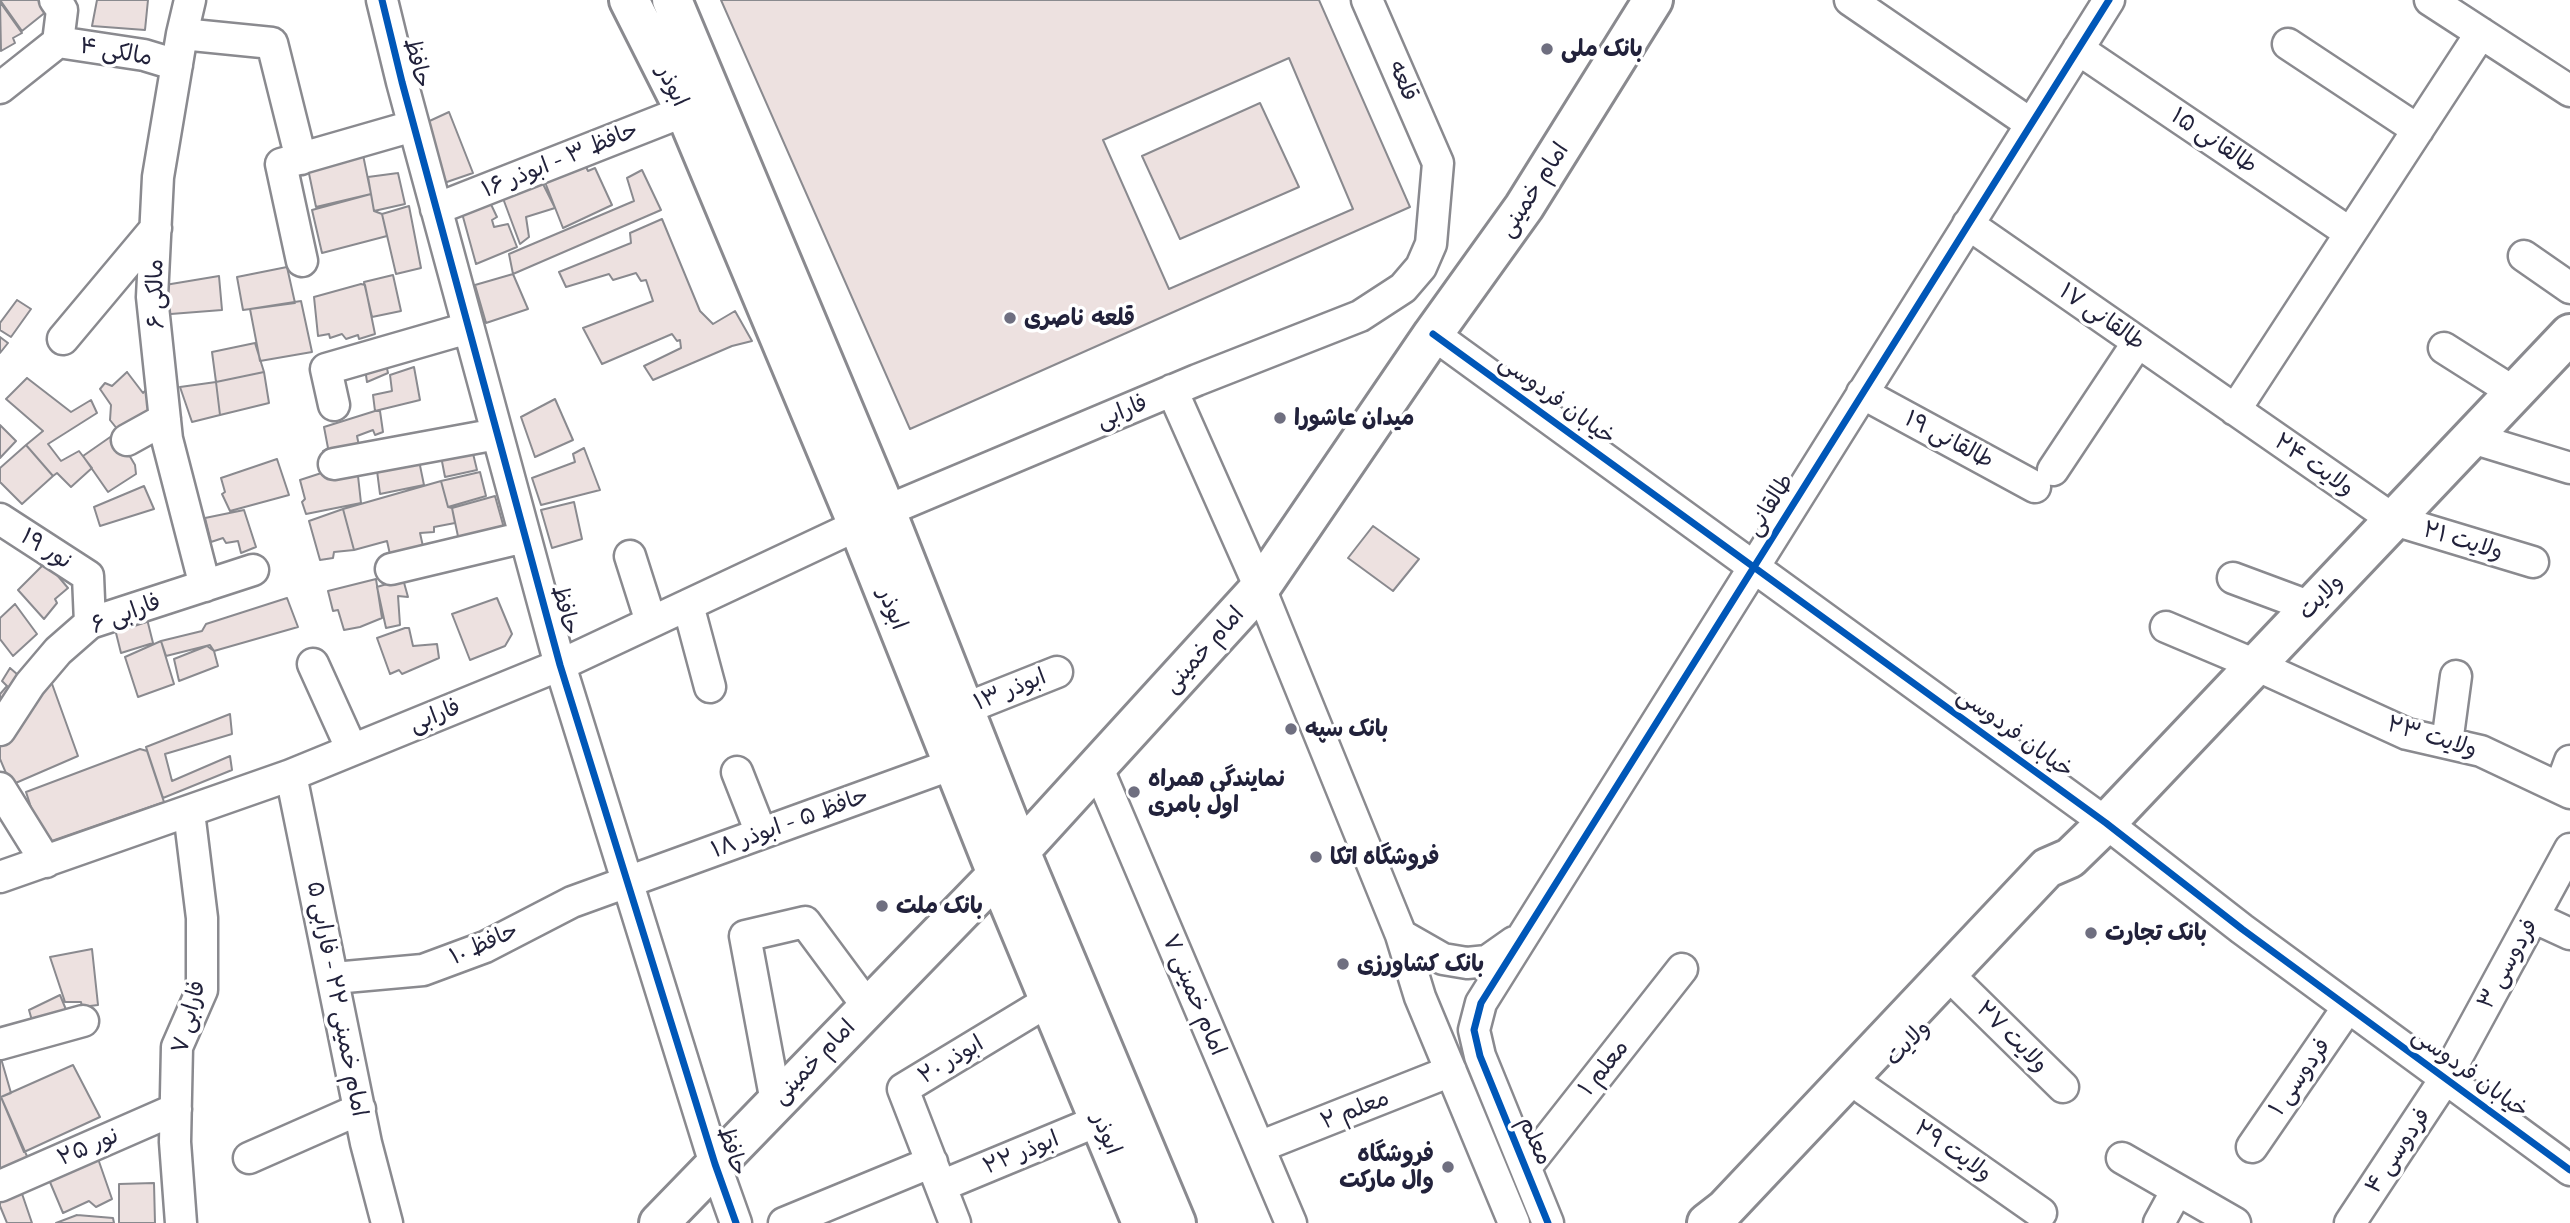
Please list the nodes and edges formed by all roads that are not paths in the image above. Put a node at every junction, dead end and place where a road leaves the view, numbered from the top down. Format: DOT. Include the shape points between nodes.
graph roads {
  1 [pos="55,0"];
  2 [pos="190,0"];
  3 [pos="382,0"];
  4 [pos="629,0"];
  5 [pos="672,0"];
  6 [pos="1367,0"];
  7 [pos="1653,0"];
  8 [pos="1850,0"];
  9 [pos="2109,0"];
  10 [pos="2430,0"];
  11 [pos="2481,33"];
  12 [pos="182,34"];
  13 [pos="58,42"];
  14 [pos="2288,44"];
  15 [pos="2078,49"];
  16 [pos="177,65"];
  17 [pos="0,88"];
  18 [pos="2570,91"];
  19 [pos="685,111"];
  20 [pos="2031,124"];
  21 [pos="413,126"];
  22 [pos="2418,130"];
  23 [pos="301,159"];
  24 [pos="1438,163"];
  25 [pos="436,209"];
  26 [pos="1968,224"];
  27 [pos="156,228"];
  28 [pos="2350,233"];
  29 [pos="2524,256"];
  30 [pos="302,261"];
  31 [pos="2570,288"];
  32 [pos="468,328"];
  33 [pos="1433,334"];
  34 [pos="2570,334"];
  35 [pos="63,339"];
  36 [pos="2138,342"];
  37 [pos="2444,348"];
  38 [pos="1172,390"];
  39 [pos="1862,393"];
  40 [pos="2515,393"];
  41 [pos="334,405"];
  42 [pos="2235,410"];
  43 [pos="165,419"];
  44 [pos="497,434"];
  45 [pos="2472,438"];
  46 [pos="127,440"];
  47 [pos="334,464"];
  48 [pos="2570,468"];
  49 [pos="872,518"];
  50 [pos="0,519"];
  51 [pos="2394,520"];
  52 [pos="525,537"];
  53 [pos="630,556"];
  54 [pos="2533,562"];
  55 [pos="1754,566"];
  56 [pos="391,569"];
  57 [pos="253,570"];
  58 [pos="2233,578"];
  59 [pos="205,586"];
  60 [pos="1260,588"];
  61 [pos="688,605"];
  62 [pos="2311,607"];
  63 [pos="651,622"];
  64 [pos="90,623"];
  65 [pos="2166,627"];
  66 [pos="313,664"];
  67 [pos="560,665"];
  68 [pos="2256,665"];
  69 [pos="1057,672"];
  70 [pos="2456,676"];
  71 [pos="710,687"];
  72 [pos="964,709"];
  73 [pos="0,730"];
  74 [pos="2447,743"];
  75 [pos="352,750"];
  76 [pos="953,764"];
  77 [pos="1097,766"];
  78 [pos="737,772"];
  79 [pos="291,775"];
  80 [pos="2567,780"];
  81 [pos="0,788"];
  82 [pos="189,812"];
  83 [pos="2106,823"];
  84 [pos="761,833"];
  85 [pos="2570,849"];
  86 [pos="2070,858"];
  87 [pos="46,862"];
  88 [pos="1008,862"];
  89 [pos="0,877"];
  90 [pos="628,884"];
  91 [pos="2533,917"];
  92 [pos="2570,934"];
  93 [pos="1401,936"];
  94 [pos="1520,938"];
  95 [pos="1682,969"];
  96 [pos="334,978"];
  97 [pos="1961,987"];
  98 [pos="1050,1000"];
  99 [pos="868,1007"];
  100 [pos="2348,1007"];
  101 [pos="83,1021"];
  102 [pos="0,1044"];
  103 [pos="1451,1071"];
  104 [pos="1486,1074"];
  105 [pos="2445,1079"];
  106 [pos="2063,1087"];
  107 [pos="1864,1089"];
  108 [pos="776,1102"];
  109 [pos="176,1109"];
  110 [pos="360,1109"];
  111 [pos="1100,1120"];
  112 [pos="1259,1147"];
  113 [pos="2252,1147"];
  114 [pos="249,1158"];
  115 [pos="2122,1158"];
  116 [pos="715,1164"];
  117 [pos="1526,1167"];
  118 [pos="2570,1170"];
  119 [pos="936,1174"];
  120 [pos="0,1186"];
  121 [pos="2177,1190"];
  122 [pos="2041,1213"];
  123 [pos="1723,1219"];
  124 [pos="181,1223"];
  125 [pos="387,1223"];
  126 [pos="659,1223"];
  127 [pos="737,1223"];
  128 [pos="784,1223"];
  129 [pos="955,1223"];
  130 [pos="1142,1223"];
  131 [pos="1177,1223"];
  132 [pos="1290,1223"];
  133 [pos="1514,1223"];
  134 [pos="1548,1223"];
  135 [pos="2159,1223"];
  136 [pos="2235,1223"];
  137 [pos="2350,1223"];
  1 -- 13 [label="street, مالکی ۴" via="62,10"];
  2 -- 12 [label="street, مالکی ۶"];
  3 -- 21 [label="street, حافظ"];
  4 -- 19 [label="main road, ابوذر"];
  5 -- 49 [label="main road, ابوذر"];
  6 -- 24 [label="street, قلعه"];
  7 -- 33 [label="main road, امام خمینی" via="1524,207"];
  8 -- 20 [label="street"];
  9 -- 15 [label="street, طالقانی"];
  10 -- 11 [label="street"];
  11 -- 18 [label="street"];
  11 -- 22 [label="street"];
  12 -- 16 [label="street, مالکی ۶"];
  12 -- 23 [label="street" via="272,43"];
  13 -- 16 [label="street, مالکی ۴" via="144,55"];
  13 -- 17 [label="street"];
  14 -- 22 [label="street"];
  15 -- 20 [label="street, طالقانی"];
  15 -- 28 [label="street, طالقانی ۱۵"];
  16 -- 27 [label="street, مالکی ۶" via="158,177"];
  19 -- 25 [label="street, حافظ ۳ - ابوذر ۱۶"];
  19 -- 49 [label="main road, ابوذر"];
  20 -- 26 [label="street, طالقانی"];
  21 -- 23 [label="street"];
  21 -- 25 [label="street, حافظ"];
  22 -- 28 [label="street"];
  23 -- 30 [label="street" via="281,164"];
  24 -- 38 [label="street, فارابی" via="1431,244 1421,267 1403,288 1360,317"];
  25 -- 32 [label="street, حافظ"];
  26 -- 36 [label="street, طالقانی ۱۷"];
  26 -- 39 [label="street, طالقانی"];
  27 -- 35 [label="street"];
  27 -- 43 [label="street, مالکی ۶" via="152,297"];
  28 -- 42 [label="street"];
  29 -- 31 [label="street"];
  32 -- 41 [label="street" via="326,369"];
  32 -- 44 [label="street, حافظ"];
  33 -- 55 [label="street, خیابان فردوسی"];
  33 -- 60 [label="main road, امام خمینی"];
  34 -- 40 [label="main road, ولایت"];
  36 -- 39 [label="street, طالقانی ۱۹" via="2044,478"];
  36 -- 42 [label="street, طالقانی ۱۷"];
  37 -- 40 [label="street"];
  38 -- 49 [label="street, فارابی"];
  38 -- 60 [label="street"];
  39 -- 55 [label="street, طالقانی"];
  40 -- 45 [label="main road, ولایت"];
  42 -- 51 [label="street, ولایت ۲۴"];
  43 -- 46 [label="street"];
  43 -- 59 [label="street, مالکی ۶"];
  44 -- 47 [label="street"];
  44 -- 52 [label="street, حافظ"];
  45 -- 48 [label="street"];
  45 -- 51 [label="main road, ولایت"];
  49 -- 61 [label="street, فارابی"];
  49 -- 72 [label="main road, ابوذر"];
  49 -- 76 [label="main road, ابوذر"];
  50 -- 64 [label="street, نور ۱۹" via="88,576"];
  51 -- 54 [label="street, ولایت ۲۱"];
  51 -- 62 [label="main road, ولایت"];
  52 -- 56 [label="street"];
  52 -- 67 [label="street, حافظ"];
  53 -- 63 [label="street"];
  55 -- 83 [label="street, خیابان فردوسی"];
  55 -- 94 [label="street, طالقانی"];
  57 -- 59 [label="street, فارابی ۶"];
  58 -- 62 [label="street"];
  59 -- 64 [label="street, فارابی ۶"];
  60 -- 77 [label="main road, امام خمینی"];
  60 -- 93 [label="street"];
  61 -- 63 [label="street, فارابی"];
  61 -- 71 [label="street"];
  62 -- 68 [label="main road, ولایت"];
  63 -- 67 [label="street, فارابی"];
  64 -- 73 [label="street, فارابی ۶" via="30,684"];
  65 -- 68 [label="street, ولایت ۲۳"];
  66 -- 75 [label="street"];
  67 -- 75 [label="street, فارابی"];
  67 -- 90 [label="street, حافظ"];
  68 -- 74 [label="street, ولایت ۲۳" via="2407,734"];
  68 -- 83 [label="main road, ولایت"];
  69 -- 72 [label="street, ابوذر ۱۳"];
  70 -- 74 [label="street"];
  72 -- 88 [label="main road, ابوذر"];
  74 -- 80 [label="street, ولایت ۲۳"];
  75 -- 79 [label="street, فارابی"];
  76 -- 84 [label="street, حافظ ۵ - ابوذر ۱۸"];
  76 -- 88 [label="main road, ابوذر"];
  77 -- 88 [label="main road, امام خمینی"];
  77 -- 112 [label="street, امام خمینی ۷"];
  78 -- 84 [label="street"];
  79 -- 82 [label="street, فارابی"];
  79 -- 96 [label="street, امام خمینی ۲۲ - فارابی ۵"];
  81 -- 87 [label="street"];
  82 -- 87 [label="street, فارابی"];
  82 -- 109 [label="street, فارابی ۷" via="202,918 202,990 177,1047"];
  83 -- 86 [label="main road, ولایت"];
  83 -- 100 [label="street, خیابان فردوسی"];
  84 -- 90 [label="street, حافظ ۵ - ابوذر ۱۸"];
  85 -- 91 [label="street, فردوسی ۳"];
  86 -- 97 [label="main road, ولایت" via="2061,882"];
  86 -- 123 [label="main road, ولایت" via="2047,869"];
  87 -- 89 [label="street, فارابی"];
  88 -- 98 [label="main road, ابوذر"];
  88 -- 99 [label="main road, امام خمینی"];
  88 -- 131 [label="main road, ابوذر"];
  90 -- 96 [label="street, حافظ ۱۰" via="572,902 485,947 423,970"];
  90 -- 116 [label="street, حافظ"];
  91 -- 92 [label="street"];
  91 -- 105 [label="street, فردوسی ۳"];
  93 -- 94 [label="street" via="1443,959 1467,963 1488,961"];
  93 -- 103 [label="street"];
  94 -- 104 [label="street, طالقانی" via="1481,1003 1474,1030"];
  95 -- 117 [label="street, معلم ۱"];
  96 -- 110 [label="street, امام خمینی ۲۲ - فارابی ۵"];
  97 -- 106 [label="street, ولایت ۲۷"];
  97 -- 107 [label="main road, ولایت"];
  98 -- 111 [label="main road, ابوذر"];
  98 -- 119 [label="street, ابوذر ۲۰" via="903,1089"];
  99 -- 108 [label="main road, امام خمینی"];
  99 -- 108 [label="street" via="805,922 745,936"];
  100 -- 105 [label="street, خیابان فردوسی"];
  100 -- 113 [label="street, فردوسی ۱"];
  101 -- 102 [label="street"];
  103 -- 112 [label="street, معلم ۲"];
  103 -- 133 [label="street"];
  104 -- 117 [label="street, معلم"];
  105 -- 118 [label="street, خیابان فردوسی"];
  105 -- 137 [label="street, فردوسی ۴"];
  107 -- 122 [label="street, ولایت ۲۹"];
  107 -- 123 [label="main road, ولایت"];
  108 -- 116 [label="main road, امام خمینی"];
  109 -- 120 [label="street, نور ۲۵"];
  109 -- 124 [label="street, فارابی ۷"];
  110 -- 114 [label="street"];
  110 -- 125 [label="street, امام خمینی ۲۲ - فارابی ۵"];
  111 -- 119 [label="street, ابوذر ۲۲"];
  111 -- 130 [label="main road, ابوذر"];
  112 -- 132 [label="street, امام خمینی ۷"];
  115 -- 121 [label="street"];
  116 -- 126 [label="main road, امام خمینی"];
  116 -- 127 [label="street, حافظ"];
  117 -- 134 [label="street, معلم"];
  119 -- 128 [label="street, ابوذر ۲۲"];
  119 -- 129 [label="street, ابوذر ۲۰"];
  121 -- 135 [label="street"];
  121 -- 136 [label="street"];
}
